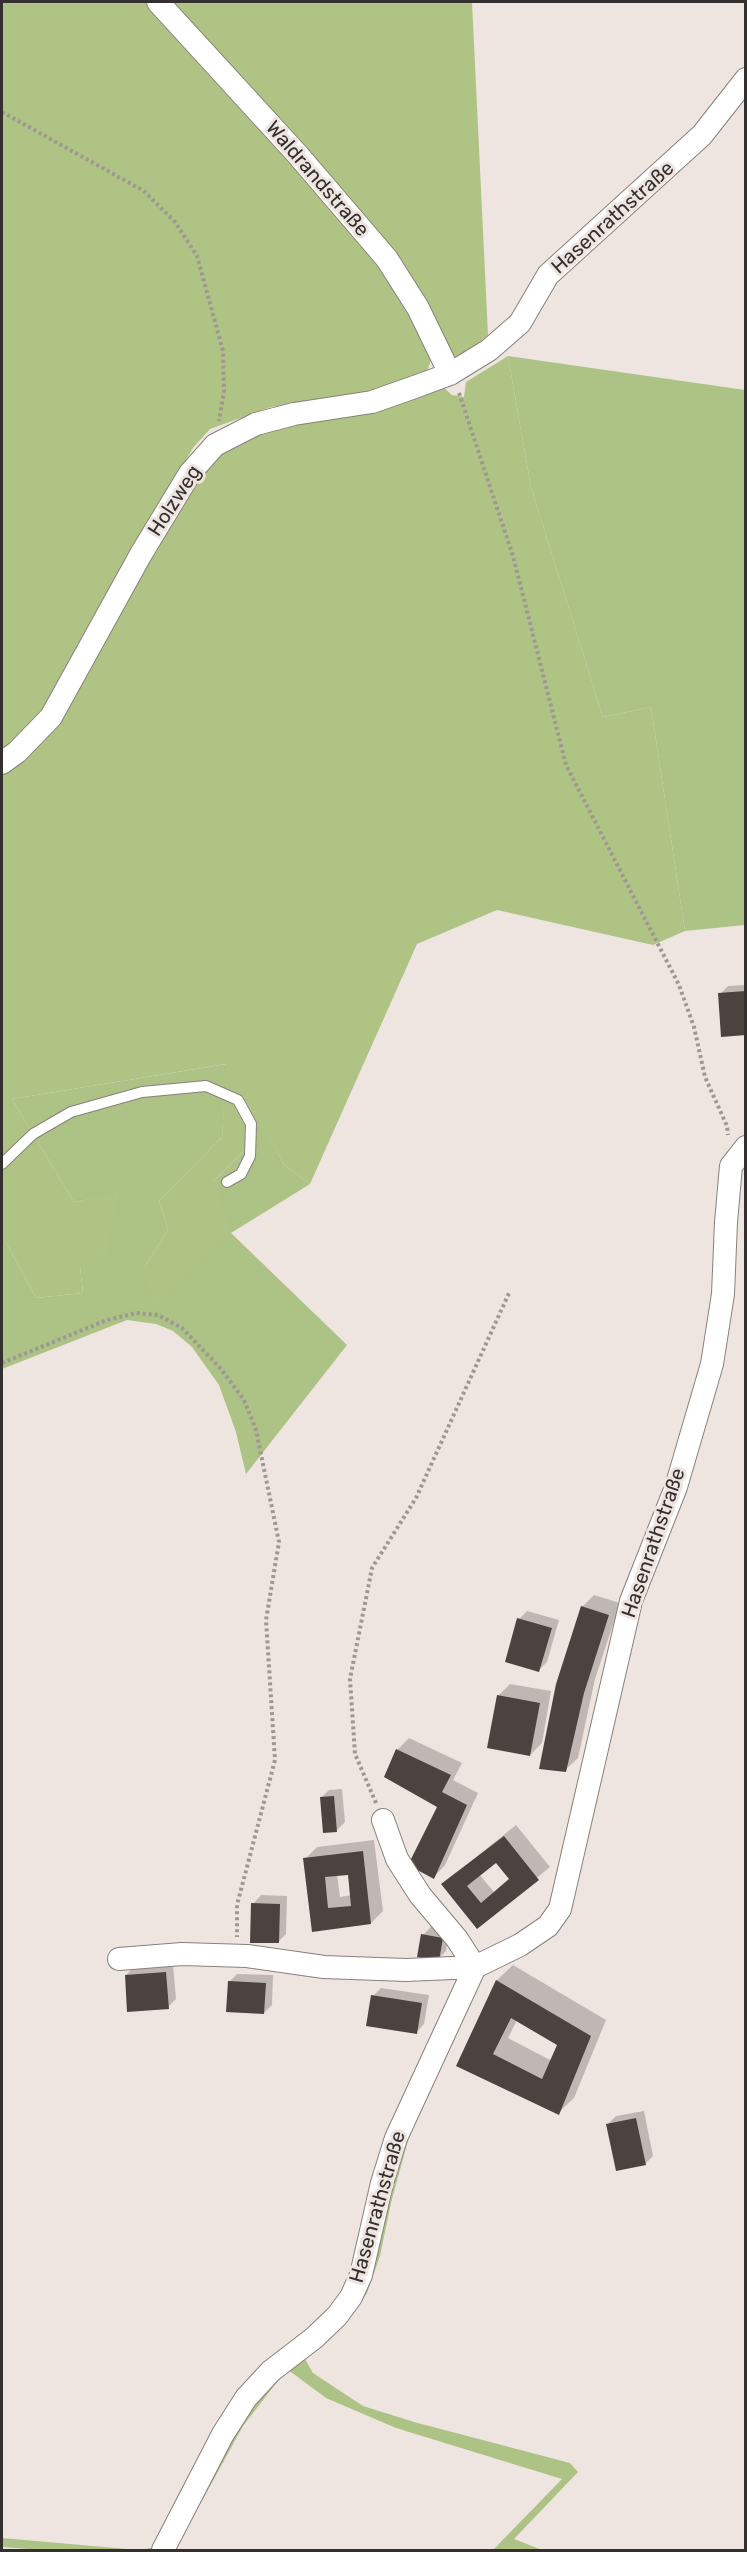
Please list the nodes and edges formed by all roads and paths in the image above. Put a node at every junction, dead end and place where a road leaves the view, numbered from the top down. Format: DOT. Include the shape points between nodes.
graph roads {
  1 [pos="158,2"];
  2 [pos="746,79"];
  3 [pos="2,112"];
  4 [pos="450,374"];
  5 [pos="215,445"];
  6 [pos="2,763"];
  7 [pos="746,1147"];
  8 [pos="2,1164"];
  9 [pos="731,1166"];
  10 [pos="227,1182"];
  11 [pos="510,1291"];
  12 [pos="2,1363"];
  13 [pos="383,1820"];
  14 [pos="247,1956"];
  15 [pos="119,1959"];
  16 [pos="475,1967"];
  17 [pos="163,2550"];
  1 -- 4 [label="street, Waldrandstraße" via="312,170 387,259 418,308"];
  2 -- 4 [label="street, Hasenrathstraße" via="702,135 548,275 520,323 489,350"];
  3 -- 5 [label="path" via="144,191 175,222 197,256 223,351 224,391"];
  4 -- 5 [label="street, Holzweg" via="372,402 256,424"];
  4 -- 9 [label="path" via="513,556 566,765 679,985 694,1027 705,1077 727,1126"];
  5 -- 6 [label="street, Holzweg" via="190,473 141,554 51,717"];
  7 -- 9 [label="street"];
  8 -- 10 [label="lane" via="33,1134 71,1112 142,1092 206,1086 238,1100 252,1124 250,1156 241,1174"];
  9 -- 16 [label="street, Hasenrathstraße" via="723,1294 712,1364 676,1487 631,1601 560,1909 548,1926"];
  11 -- 13 [label="path" via="416,1498 372,1568 350,1678 356,1754"];
  12 -- 14 [label="path" via="107,1320 136,1313 158,1315 182,1328 244,1400 256,1430 279,1542 266,1620 275,1760 237,1905 237,1938"];
  13 -- 16 [label="street" via="397,1859"];
  14 -- 15 [label="street, Hasenrathstraße" via="182,1954"];
  14 -- 16 [label="street, Hasenrathstraße" via="324,1967"];
  16 -- 17 [label="street, Hasenrathstraße" via="396,2138 361,2275 351,2297 329,2323 271,2371 246,2398"];
}
